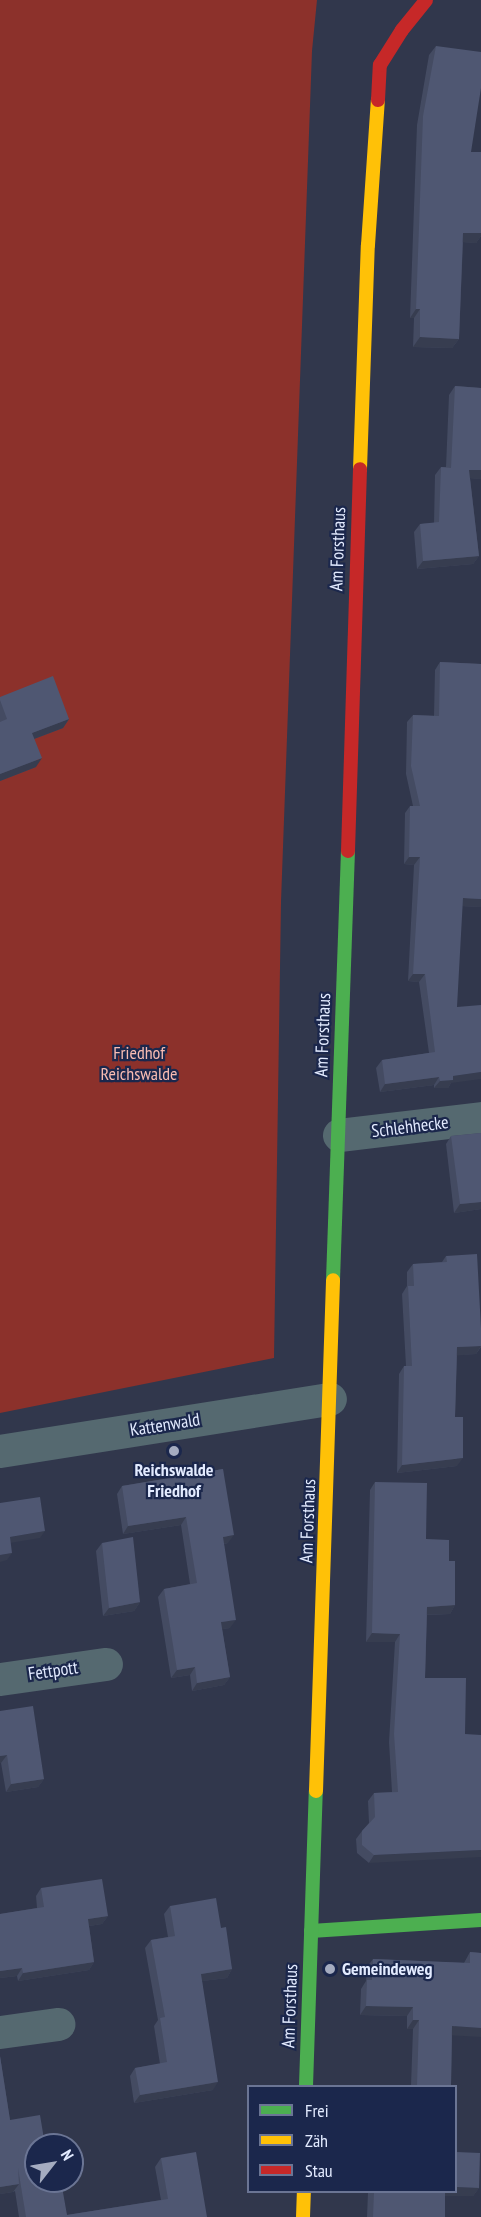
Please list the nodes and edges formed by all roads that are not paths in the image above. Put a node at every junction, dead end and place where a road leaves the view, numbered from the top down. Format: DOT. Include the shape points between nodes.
graph roads {
  1 [pos="426,0"];
  2 [pos="481,1118"];
  3 [pos="339,1136"];
  4 [pos="330,1399"];
  5 [pos="0,1451"];
  6 [pos="106,1664"];
  7 [pos="0,1679"];
  8 [pos="481,1920"];
  9 [pos="311,1931"];
  10 [pos="58,2024"];
  11 [pos="0,2032"];
  12 [pos="306,2085"];
  13 [pos="304,2193"];
  14 [pos="303,2217"];
  1 -- 3 [label="street, Am Forsthaus" via="380,65 368,245"];
  2 -- 3 [label="street, Schlehhecke"];
  3 -- 4 [label="street, Am Forsthaus"];
  4 -- 5 [label="street, Kattenwald"];
  4 -- 9 [label="street, Am Forsthaus"];
  6 -- 7 [label="street, Fettpott"];
  8 -- 9 [label="street"];
  9 -- 12 [label="street, Am Forsthaus"];
  10 -- 11 [label="street"];
  13 -- 14 [label="street"];
}
